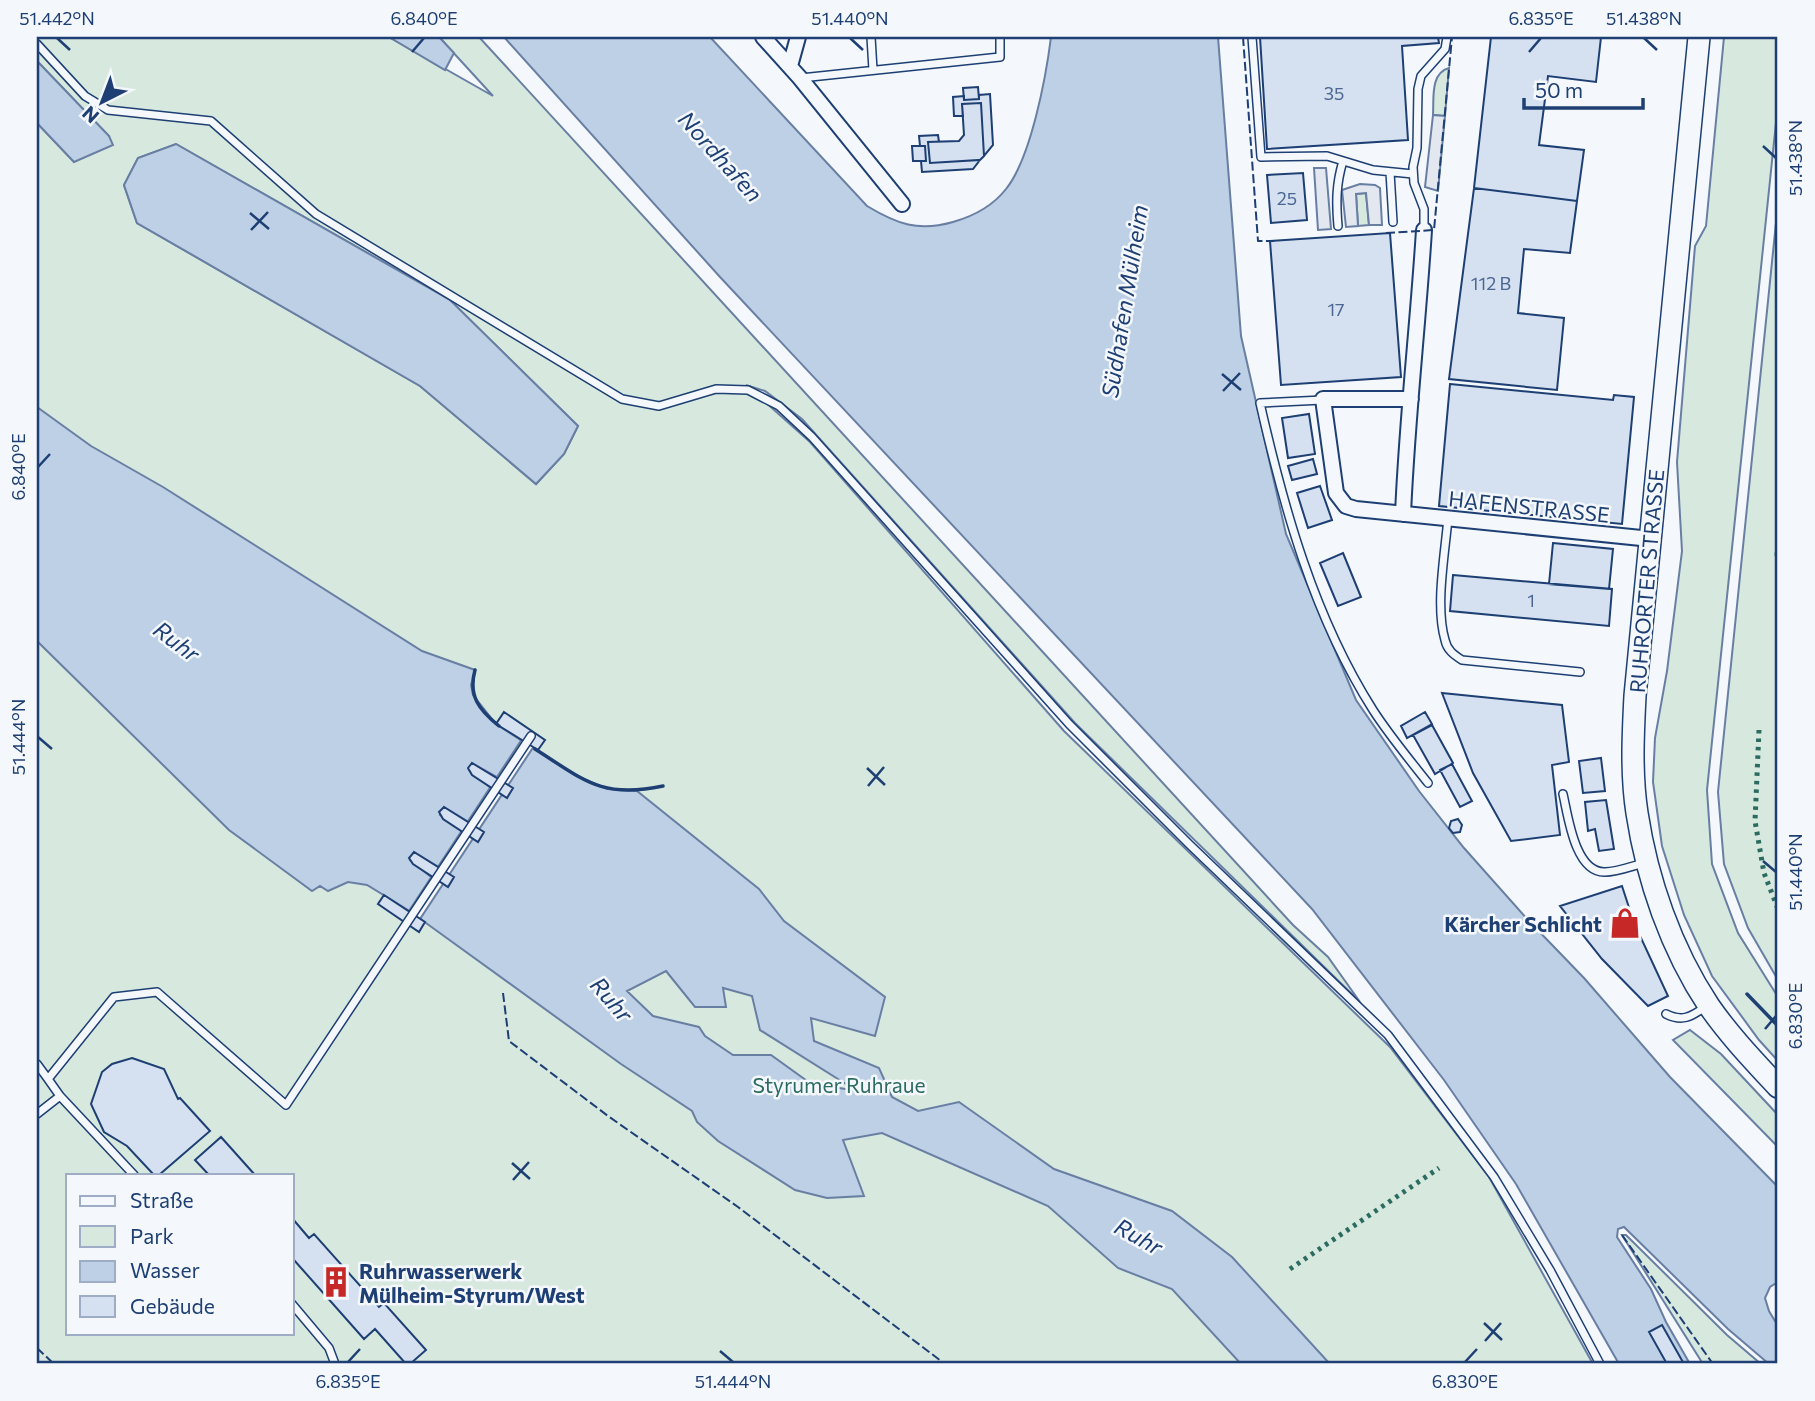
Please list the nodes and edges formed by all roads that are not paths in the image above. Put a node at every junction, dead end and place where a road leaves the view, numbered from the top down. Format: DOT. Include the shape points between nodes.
graph roads {
  1 [pos="763,37"];
  2 [pos="798,37"];
  3 [pos="872,37"];
  4 [pos="1000,37"];
  5 [pos="1252,37"];
  6 [pos="1447,37"];
  7 [pos="1699,37"];
  8 [pos="37,44"];
  9 [pos="873,70"];
  10 [pos="795,72"];
  11 [pos="1343,161"];
  12 [pos="1390,172"];
  13 [pos="1413,174"];
  14 [pos="902,204"];
  15 [pos="1394,222"];
  16 [pos="1338,226"];
  17 [pos="1424,230"];
  18 [pos="1411,399"];
  19 [pos="1323,400"];
  20 [pos="1403,514"];
  21 [pos="1448,519"];
  22 [pos="1651,539"];
  23 [pos="1580,672"];
  24 [pos="531,736"];
  25 [pos="1428,783"];
  26 [pos="1563,794"];
  27 [pos="1648,862"];
  28 [pos="1709,1005"];
  29 [pos="1666,1014"];
  30 [pos="37,1064"];
  31 [pos="48,1079"];
  32 [pos="1778,1087"];
  33 [pos="60,1096"];
  34 [pos="37,1114"];
  35 [pos="133,1174"];
  36 [pos="294,1306"];
  37 [pos="335,1364"];
  38 [pos="1600,1364"];
  1 -- 10 [label="street"];
  2 -- 10 [label="street"];
  3 -- 9 [label="lane"];
  4 -- 9 [label="lane" via="1000,57"];
  5 -- 11 [label="lane" via="1262,157 1327,156"];
  6 -- 13 [label="lane" via="1445,49 1421,76"];
  7 -- 22 [label="main road, RUHRORTER STRASSE"];
  8 -- 38 [label="lane" via="85,96 108,110 211,121 316,215 622,399 659,406 716,389 748,390 779,406 1069,724 1388,1035 1494,1177"];
  9 -- 10 [label="lane"];
  10 -- 14 [label="street"];
  11 -- 12 [label="lane"];
  11 -- 16 [label="lane" via="1336,181"];
  12 -- 13 [label="lane"];
  12 -- 15 [label="lane"];
  13 -- 17 [label="lane"];
  17 -- 18 [label="street"];
  18 -- 19 [label="street"];
  18 -- 20 [label="street"];
  19 -- 20 [label="street, HAFENSTRASSE" via="1339,499 1356,509"];
  19 -- 25 [label="lane" via="1260,403 1276,473 1314,589 1342,654 1373,709"];
  20 -- 21 [label="street, HAFENSTRASSE"];
  21 -- 22 [label="street, HAFENSTRASSE"];
  21 -- 23 [label="lane" via="1442,627 1452,653 1462,660"];
  22 -- 27 [label="main road, RUHRORTER STRASSE" via="1633,752 1637,812"];
  24 -- 31 [label="lane" via="286,1105 157,992 114,997"];
  26 -- 27 [label="lane" via="1574,843 1593,870 1606,872"];
  27 -- 28 [label="main road, RUHRORTER STRASSE" via="1680,953"];
  28 -- 29 [label="lane" via="1685,1019"];
  28 -- 32 [label="main road, RUHRORTER STRASSE"];
  30 -- 31 [label="lane"];
  31 -- 33 [label="lane"];
  33 -- 34 [label="lane"];
  33 -- 35 [label="lane"];
  36 -- 37 [label="lane" via="329,1348"];
}
